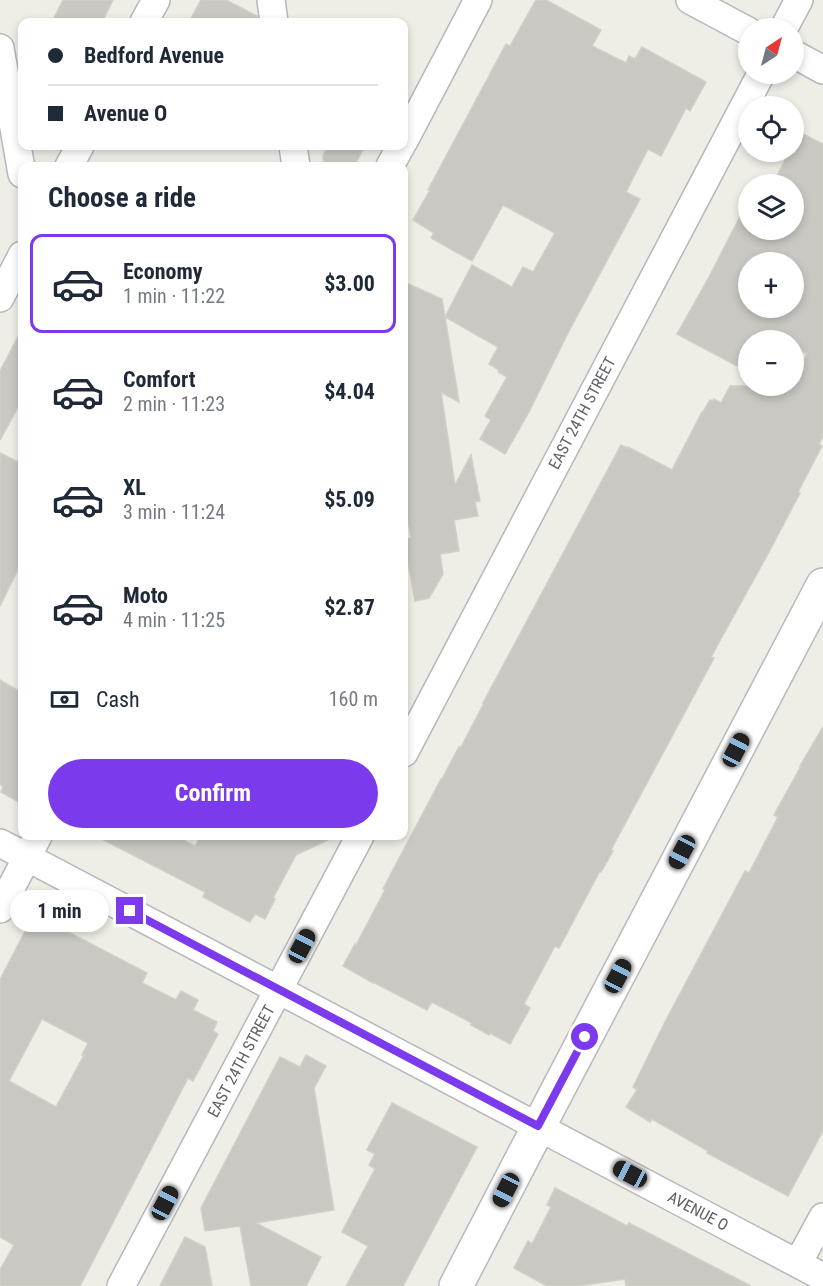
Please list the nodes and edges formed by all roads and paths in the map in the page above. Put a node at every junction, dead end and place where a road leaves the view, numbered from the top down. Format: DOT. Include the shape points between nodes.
graph roads {
  1 [pos="156,0"];
  2 [pos="271,0"];
  3 [pos="478,0"];
  4 [pos="690,0"];
  5 [pos="799,0"];
  6 [pos="146,18"];
  7 [pos="273,18"];
  8 [pos="789,18"];
  9 [pos="738,26"];
  10 [pos="0,48"];
  11 [pos="804,60"];
  12 [pos="823,70"];
  13 [pos="755,84"];
  14 [pos="408,133"];
  15 [pos="20,162"];
  16 [pos="18,263"];
  17 [pos="0,298"];
  18 [pos="823,585"];
  19 [pos="408,745"];
  20 [pos="358,840"];
  21 [pos="0,843"];
  22 [pos="33,846"];
  23 [pos="0,909"];
  24 [pos="279,989"];
  25 [pos="538,1126"];
  26 [pos="823,1216"];
  27 [pos="798,1263"];
  28 [pos="823,1277"];
  29 [pos="121,1286"];
  30 [pos="456,1286"];
  1 -- 6 [label="street"];
  2 -- 7 [label="street"];
  3 -- 14 [label="street"];
  4 -- 9 [label="street"];
  5 -- 8 [label="street"];
  10 -- 15 [label="street"];
  11 -- 12 [label="street"];
  13 -- 19 [label="street, EAST 24TH STREET"];
  16 -- 17 [label="street"];
  18 -- 25 [label="main road"];
  20 -- 24 [label="street, EAST 24TH STREET"];
  21 -- 22 [label="street, AVENUE O"];
  22 -- 23 [label="street"];
  22 -- 24 [label="street, AVENUE O"];
  24 -- 25 [label="street, AVENUE O"];
  24 -- 29 [label="street, EAST 24TH STREET"];
  25 -- 27 [label="street, AVENUE O"];
  25 -- 30 [label="main road"];
  26 -- 27 [label="street"];
  27 -- 28 [label="street, AVENUE O"];
}
